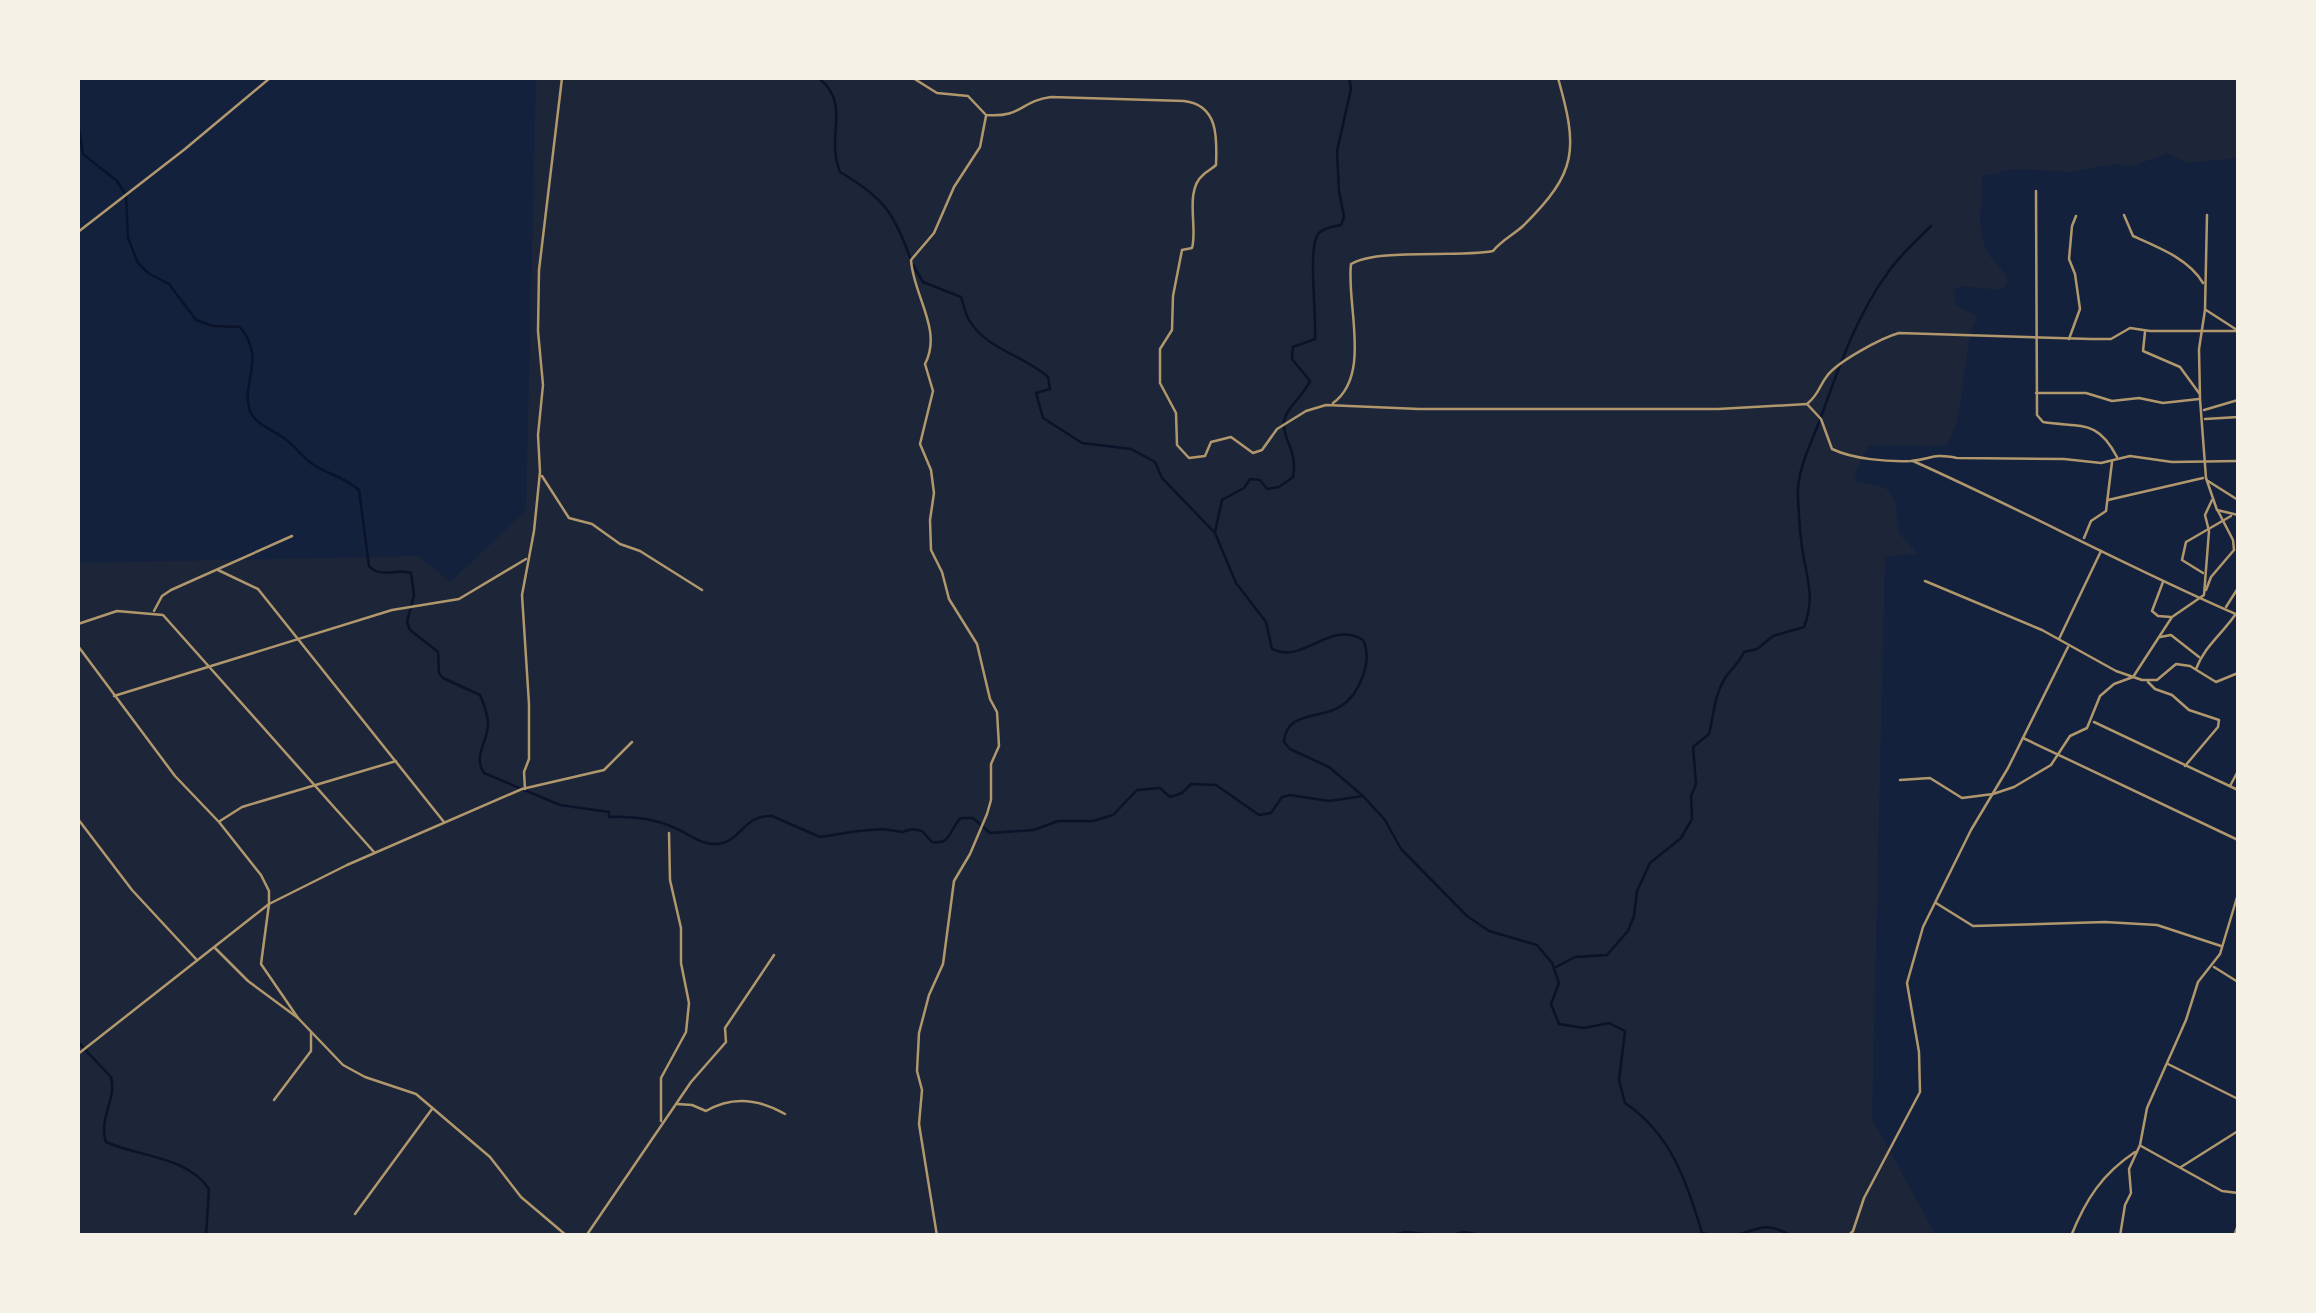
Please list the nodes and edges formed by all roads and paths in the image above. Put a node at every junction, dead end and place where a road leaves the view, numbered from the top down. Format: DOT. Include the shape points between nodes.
graph roads {
  1 [pos="270,78"];
  2 [pos="562,78"];
  3 [pos="913,78"];
  4 [pos="1096,78"];
  5 [pos="1176,78"];
  6 [pos="1558,78"];
  7 [pos="986,114"];
  8 [pos="2036,191"];
  9 [pos="2124,215"];
  10 [pos="2208,215"];
  11 [pos="2076,216"];
  12 [pos="78,232"];
  13 [pos="2206,287"];
  14 [pos="2205,310"];
  15 [pos="2145,330"];
  16 [pos="2238,331"];
  17 [pos="2202,332"];
  18 [pos="2036,338"];
  19 [pos="2069,338"];
  20 [pos="2036,393"];
  21 [pos="2200,396"];
  22 [pos="2238,400"];
  23 [pos="1807,404"];
  24 [pos="1330,405"];
  25 [pos="2203,410"];
  26 [pos="2238,417"];
  27 [pos="2203,419"];
  28 [pos="2118,458"];
  29 [pos="2112,460"];
  30 [pos="1912,461"];
  31 [pos="2204,461"];
  32 [pos="2238,461"];
  33 [pos="540,472"];
  34 [pos="2206,479"];
  35 [pos="2108,500"];
  36 [pos="2212,500"];
  37 [pos="2238,500"];
  38 [pos="2217,510"];
  39 [pos="2232,515"];
  40 [pos="2238,515"];
  41 [pos="2224,522"];
  42 [pos="2208,529"];
  43 [pos="292,536"];
  44 [pos="2084,540"];
  45 [pos="2102,550"];
  46 [pos="528,558"];
  47 [pos="218,570"];
  48 [pos="2203,573"];
  49 [pos="2164,581"];
  50 [pos="1925,582"];
  51 [pos="2238,588"];
  52 [pos="702,590"];
  53 [pos="2206,590"];
  54 [pos="2199,600"];
  55 [pos="2224,610"];
  56 [pos="154,612"];
  57 [pos="2237,615"];
  58 [pos="2172,618"];
  59 [pos="78,624"];
  60 [pos="299,640"];
  61 [pos="2059,640"];
  62 [pos="2156,640"];
  63 [pos="78,646"];
  64 [pos="2068,647"];
  65 [pos="2200,657"];
  66 [pos="210,667"];
  67 [pos="2196,670"];
  68 [pos="2238,673"];
  69 [pos="2133,677"];
  70 [pos="2148,682"];
  71 [pos="112,696"];
  72 [pos="2092,721"];
  73 [pos="2022,737"];
  74 [pos="632,742"];
  75 [pos="2060,754"];
  76 [pos="396,761"];
  77 [pos="2184,767"];
  78 [pos="2238,772"];
  79 [pos="1900,780"];
  80 [pos="2230,786"];
  81 [pos="316,787"];
  82 [pos="524,789"];
  83 [pos="2238,790"];
  84 [pos="1993,794"];
  85 [pos="78,819"];
  86 [pos="219,822"];
  87 [pos="445,823"];
  88 [pos="669,832"];
  89 [pos="2238,840"];
  90 [pos="375,853"];
  91 [pos="2238,894"];
  92 [pos="1934,902"];
  93 [pos="269,904"];
  94 [pos="214,946"];
  95 [pos="2223,946"];
  96 [pos="774,955"];
  97 [pos="197,960"];
  98 [pos="2212,966"];
  99 [pos="2238,982"];
  100 [pos="298,1018"];
  101 [pos="311,1032"];
  102 [pos="78,1054"];
  103 [pos="2167,1063"];
  104 [pos="2238,1099"];
  105 [pos="274,1100"];
  106 [pos="675,1104"];
  107 [pos="433,1108"];
  108 [pos="785,1114"];
  109 [pos="661,1123"];
  110 [pos="2238,1131"];
  111 [pos="2139,1148"];
  112 [pos="2182,1167"];
  113 [pos="2238,1194"];
  114 [pos="355,1214"];
  115 [pos="2238,1224"];
  116 [pos="567,1236"];
  117 [pos="586,1236"];
  118 [pos="937,1236"];
  119 [pos="1848,1236"];
  120 [pos="2071,1236"];
  121 [pos="2120,1236"];
  122 [pos="2234,1236"];
  1 -- 12 [label="street"];
  2 -- 33 [label="street" via="539,270"];
  3 -- 7 [label="street" via="936,93 968,96"];
  4 -- 5 [label="street"];
  6 -- 24 [label="street" via="1573,137 1568,165 1514,233 1493,251 1375,255 1350,264 1352,376"];
  7 -- 24 [label="street" via="1013,115 1050,98 1195,102 1216,128 1216,165 1199,181 1194,243 1182,250 1172,330 1160,349 1160,384 1176,413 1177,445 1189,458 1200,457 1211,442 1231,438 1253,454 1276,429"];
  7 -- 118 [label="street" via="980,147 934,233 911,260 931,336 925,364 933,391 920,441 934,494 930,547 948,599 977,644 999,730 991,800 954,881 942,964 919,1033 919,1124"];
  8 -- 18 [label="street"];
  9 -- 13 [label="street" via="2134,236 2191,268"];
  10 -- 13 [label="street"];
  11 -- 19 [label="street" via="2069,259 2080,309"];
  13 -- 14 [label="street"];
  14 -- 16 [label="street"];
  14 -- 17 [label="street"];
  15 -- 17 [label="street"];
  15 -- 19 [label="street" via="2130,328 2111,339"];
  15 -- 21 [label="street" via="2143,351 2180,367"];
  16 -- 17 [label="street"];
  17 -- 21 [label="street"];
  18 -- 19 [label="street"];
  18 -- 20 [label="street"];
  18 -- 23 [label="street" via="1898,332 1829,372"];
  20 -- 21 [label="street" via="2163,403"];
  20 -- 28 [label="street" via="2039,420 2101,433"];
  21 -- 25 [label="street"];
  22 -- 25 [label="street"];
  23 -- 24 [label="street" via="1420,410"];
  23 -- 30 [label="street" via="1838,452"];
  25 -- 27 [label="street"];
  26 -- 27 [label="street"];
  27 -- 31 [label="street"];
  28 -- 29 [label="street"];
  28 -- 31 [label="street"];
  29 -- 30 [label="street" via="1940,454"];
  29 -- 35 [label="street"];
  30 -- 44 [label="street"];
  31 -- 32 [label="street"];
  31 -- 34 [label="street"];
  33 -- 46 [label="street"];
  33 -- 52 [label="street" via="569,518 592,524"];
  34 -- 35 [label="street"];
  34 -- 36 [label="street"];
  34 -- 37 [label="street"];
  35 -- 44 [label="street"];
  36 -- 38 [label="street"];
  36 -- 42 [label="street"];
  38 -- 39 [label="street"];
  38 -- 41 [label="street"];
  39 -- 40 [label="street"];
  39 -- 41 [label="street"];
  41 -- 42 [label="street"];
  41 -- 53 [label="street" via="2234,550"];
  42 -- 48 [label="street"];
  42 -- 48 [label="street" via="2186,542 2182,558"];
  43 -- 47 [label="street"];
  44 -- 45 [label="street"];
  45 -- 49 [label="street"];
  45 -- 61 [label="street"];
  46 -- 60 [label="street" via="460,599 392,610"];
  46 -- 82 [label="street" via="522,594 529,704"];
  47 -- 56 [label="street" via="171,590"];
  47 -- 60 [label="street" via="253,586"];
  48 -- 53 [label="street"];
  49 -- 54 [label="street"];
  49 -- 58 [label="street" via="2153,613"];
  50 -- 61 [label="street"];
  51 -- 55 [label="street"];
  53 -- 54 [label="street"];
  54 -- 55 [label="street"];
  54 -- 58 [label="street"];
  55 -- 57 [label="street"];
  56 -- 59 [label="street" via="117,611"];
  56 -- 66 [label="street"];
  57 -- 65 [label="street"];
  58 -- 62 [label="street"];
  60 -- 66 [label="street"];
  60 -- 76 [label="street"];
  61 -- 64 [label="street"];
  62 -- 65 [label="street" via="2171,635"];
  62 -- 69 [label="street"];
  63 -- 71 [label="street"];
  64 -- 69 [label="street"];
  64 -- 73 [label="street"];
  65 -- 67 [label="street"];
  66 -- 71 [label="street"];
  66 -- 81 [label="street"];
  67 -- 68 [label="street" via="2216,682"];
  67 -- 70 [label="street" via="2176,664"];
  69 -- 70 [label="street"];
  69 -- 72 [label="street" via="2100,696"];
  70 -- 77 [label="street" via="2189,710 2219,720"];
  71 -- 86 [label="street"];
  72 -- 75 [label="street" via="2070,736"];
  72 -- 77 [label="street"];
  73 -- 75 [label="street"];
  73 -- 84 [label="street"];
  74 -- 82 [label="street" via="604,770"];
  75 -- 84 [label="street" via="2023,783"];
  75 -- 89 [label="street"];
  76 -- 81 [label="street"];
  76 -- 87 [label="street"];
  77 -- 80 [label="street"];
  78 -- 80 [label="street"];
  79 -- 84 [label="street" via="1930,778 1962,798"];
  80 -- 83 [label="street"];
  81 -- 86 [label="street" via="242,807"];
  81 -- 90 [label="street"];
  82 -- 87 [label="street"];
  84 -- 92 [label="street"];
  85 -- 97 [label="street"];
  86 -- 93 [label="street" via="266,882"];
  87 -- 90 [label="street"];
  88 -- 109 [label="street" via="690,1003 686,1032 661,1078"];
  90 -- 93 [label="street"];
  91 -- 95 [label="street"];
  92 -- 95 [label="street" via="1974,926 2157,925"];
  92 -- 119 [label="street" via="1907,983 1920,1092"];
  93 -- 94 [label="street"];
  93 -- 100 [label="street" via="261,964"];
  94 -- 97 [label="street"];
  94 -- 100 [label="street"];
  95 -- 98 [label="street"];
  96 -- 106 [label="street" via="725,1028 724,1045"];
  97 -- 102 [label="street"];
  98 -- 99 [label="street"];
  98 -- 103 [label="street" via="2198,982"];
  100 -- 101 [label="street"];
  101 -- 105 [label="street" via="306,1060"];
  101 -- 107 [label="street" via="353,1072 416,1094"];
  103 -- 104 [label="street"];
  103 -- 111 [label="street"];
  106 -- 108 [label="street" via="706,1112 732,1100 752,1100"];
  106 -- 109 [label="street"];
  107 -- 114 [label="street"];
  107 -- 116 [label="street"];
  109 -- 117 [label="street"];
  110 -- 112 [label="street"];
  111 -- 112 [label="street"];
  111 -- 120 [label="street" via="2099,1181"];
  111 -- 121 [label="street" via="2129,1170"];
  112 -- 113 [label="street"];
  115 -- 122 [label="street"];
}
